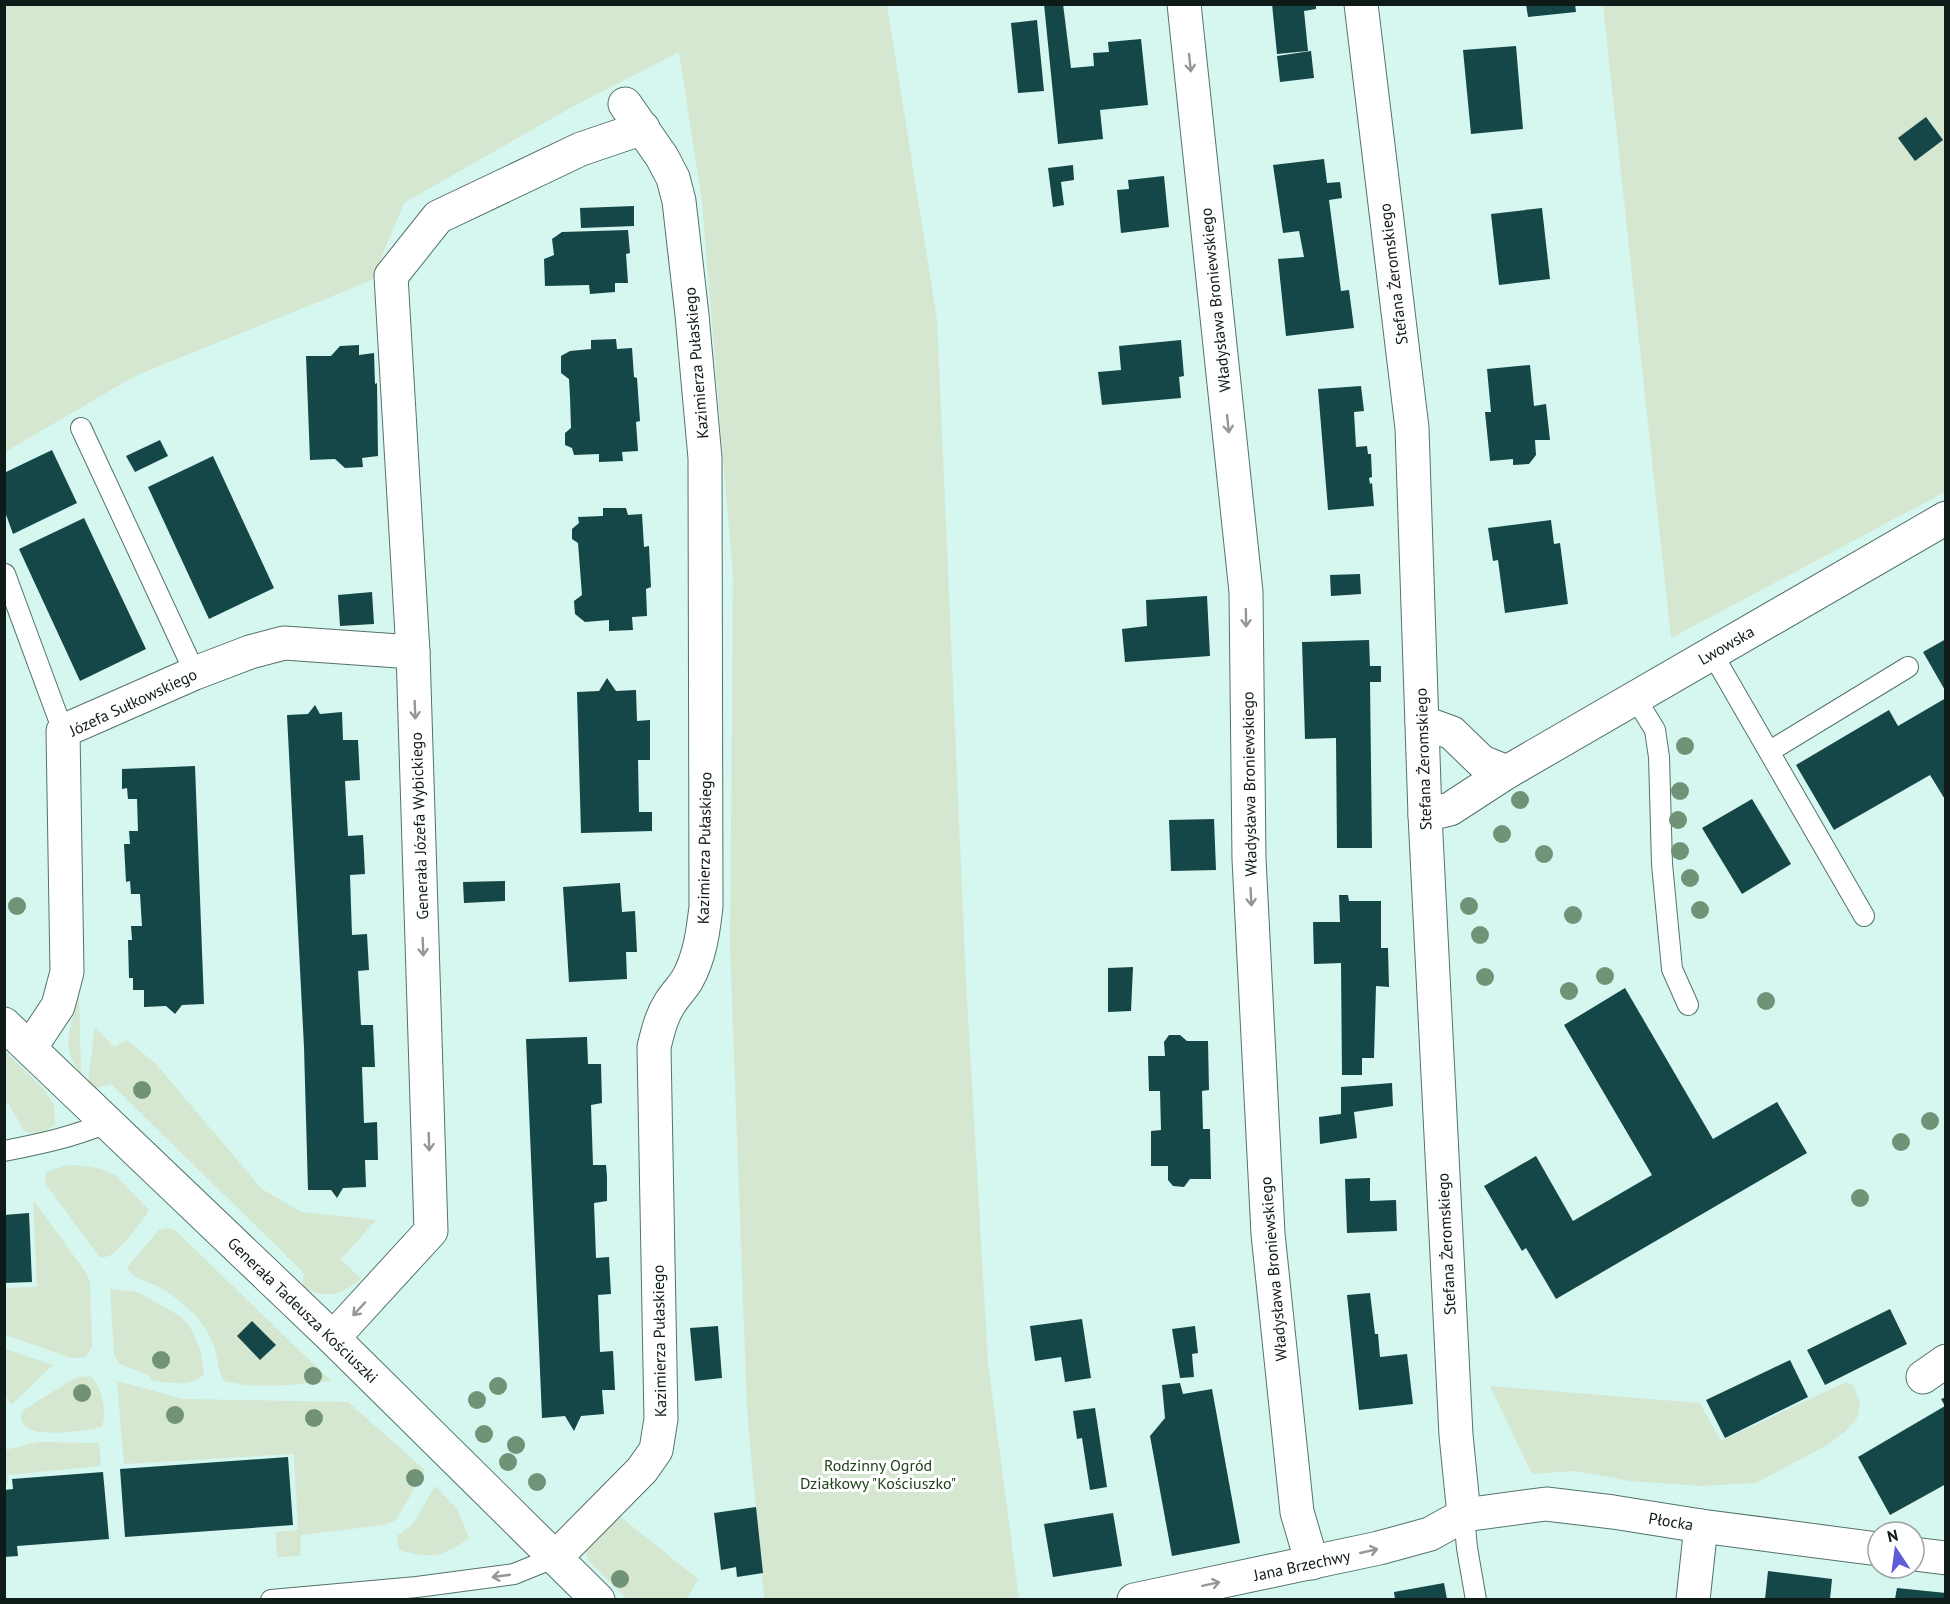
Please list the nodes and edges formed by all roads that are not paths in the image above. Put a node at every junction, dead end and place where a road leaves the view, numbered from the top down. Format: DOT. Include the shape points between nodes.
graph roads {
  1 [pos="1184,4"];
  2 [pos="1361,4"];
  3 [pos="392,276"];
  4 [pos="81,428"];
  5 [pos="1946,518"];
  6 [pos="5,574"];
  7 [pos="414,652"];
  8 [pos="1712,653"];
  9 [pos="1908,667"];
  10 [pos="195,673"];
  11 [pos="1636,699"];
  12 [pos="1422,722"];
  13 [pos="63,731"];
  14 [pos="1770,751"];
  15 [pos="1507,772"];
  16 [pos="1425,815"];
  17 [pos="1864,916"];
  18 [pos="1688,1005"];
  19 [pos="4,1024"];
  20 [pos="30,1048"];
  21 [pos="106,1123"];
  22 [pos="4,1151"];
  23 [pos="333,1338"];
  24 [pos="1464,1515"];
  25 [pos="1701,1526"];
  26 [pos="1866,1548"];
  27 [pos="1926,1556"];
  28 [pos="556,1557"];
  29 [pos="1946,1558"];
  30 [pos="1312,1563"];
  31 [pos="271,1599"];
  32 [pos="598,1599"];
  33 [pos="1134,1599"];
  34 [pos="1476,1599"];
  35 [pos="1693,1599"];
  1 -- 30 [label="street, Władysława Broniewskiego, one-way" via="1246,592 1249,859 1268,1234 1297,1512"];
  2 -- 12 [label="street, Stefana Żeromskiego" via="1412,428"];
  3 -- 7 [label="street, Generała Józefa Wybickiego"];
  3 -- 28 [label="street, Kazimierza Pułaskiego" via="438,217 581,149 634,116 673,178 692,315 705,459 706,906 695,960 660,1022 654,1047 660,1396 656,1450 642,1470"];
  4 -- 10 [label="lane"];
  5 -- 8 [label="street, Lwowska"];
  6 -- 13 [label="lane"];
  7 -- 10 [label="street, Józefa Sułkowskiego" via="284,643"];
  7 -- 23 [label="street, Generała Józefa Wybickiego, one-way" via="431,1231"];
  8 -- 11 [label="street, Lwowska"];
  8 -- 14 [label="lane"];
  9 -- 14 [label="lane"];
  10 -- 13 [label="street, Józefa Sułkowskiego"];
  11 -- 15 [label="street, Lwowska"];
  11 -- 18 [label="lane" via="1655,730 1672,969"];
  12 -- 15 [label="street" via="1452,734 1482,762"];
  12 -- 16 [label="street, Stefana Żeromskiego"];
  13 -- 20 [label="street, Józefa Sułkowskiego" via="67,972 58,1006"];
  14 -- 17 [label="lane"];
  15 -- 16 [label="street, Lwowska" via="1450,809"];
  16 -- 24 [label="street, Stefana Żeromskiego" via="1456,1435"];
  19 -- 20 [label="street, Generała Tadeusza Kościuszki"];
  20 -- 21 [label="street, Generała Tadeusza Kościuszki"];
  21 -- 22 [label="lane" via="81,1134"];
  21 -- 23 [label="street, Generała Tadeusza Kościuszki"];
  23 -- 28 [label="street, Generała Tadeusza Kościuszki"];
  24 -- 25 [label="street, Płocka" via="1546,1504"];
  30 -- 24 [label="street, Jana Brzechwy, one-way" via="1430,1534"];
  24 -- 34 [label="lane"];
  25 -- 26 [label="street, Płocka"];
  25 -- 35 [label="street"];
  27 -- 29 [label="street"];
  28 -- 31 [label="lane, one-way" via="514,1574 417,1587"];
  28 -- 32 [label="street, Generała Tadeusza Kościuszki"];
  33 -- 30 [label="street, Jana Brzechwy, one-way"];
}
